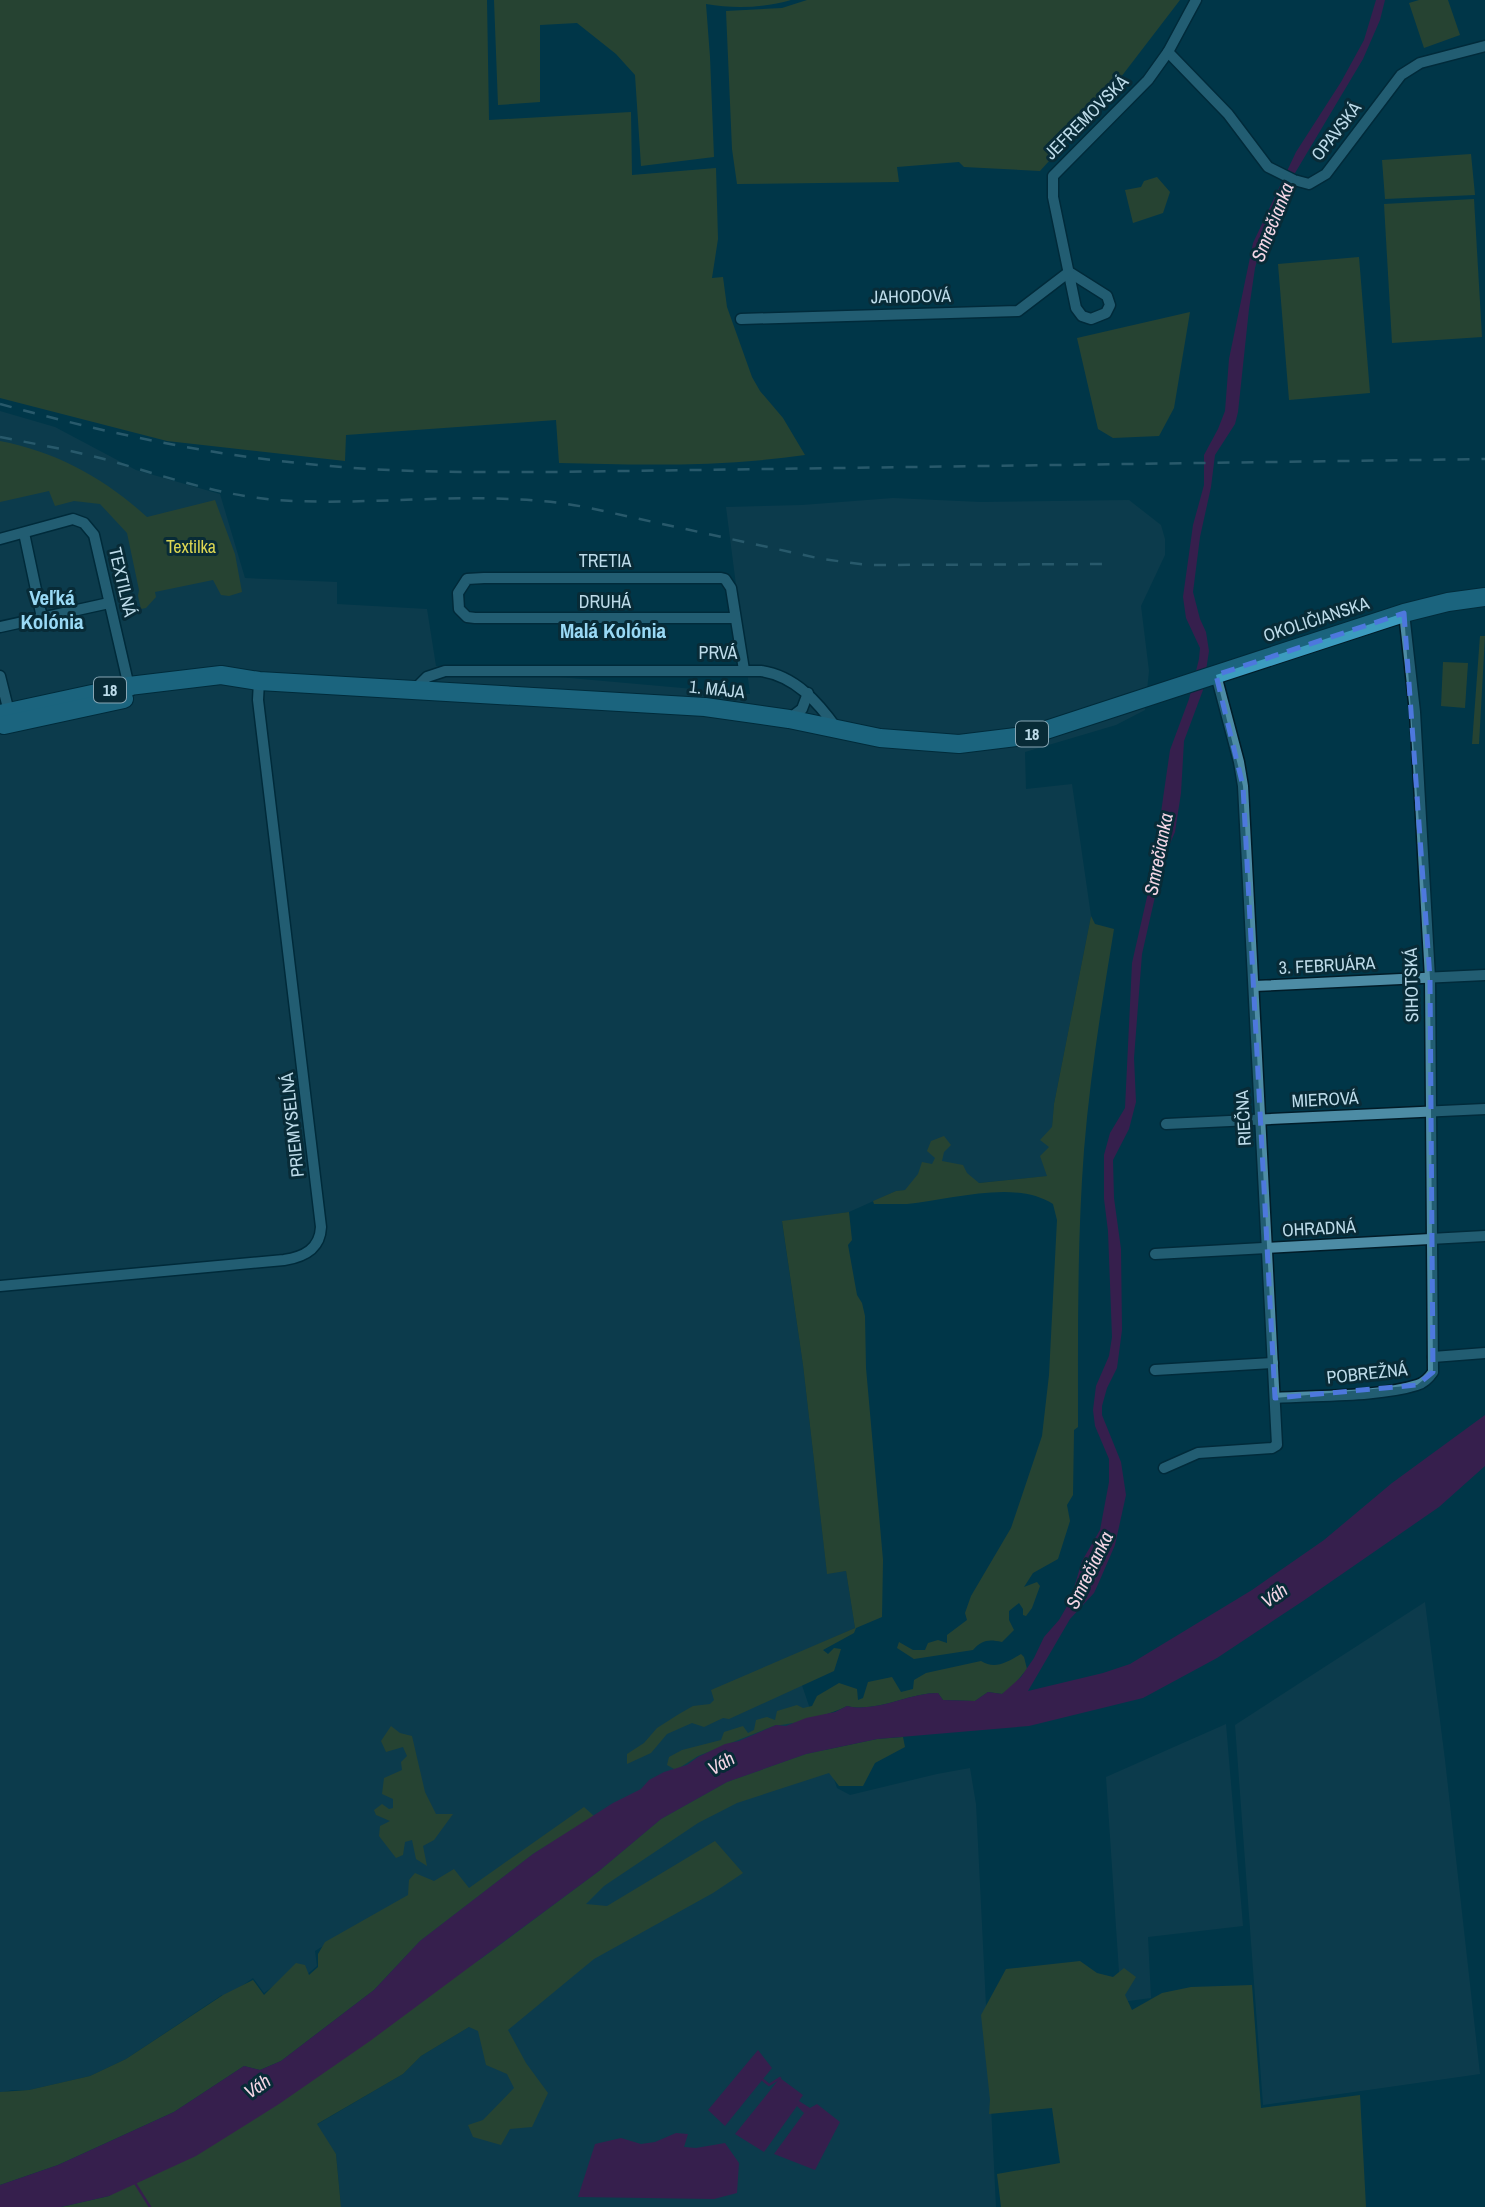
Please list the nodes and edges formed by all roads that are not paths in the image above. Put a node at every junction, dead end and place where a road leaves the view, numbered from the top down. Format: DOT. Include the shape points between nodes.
graph roads {
  1 [pos="1196,0"];
  2 [pos="1485,46"];
  3 [pos="1168,52"];
  4 [pos="1069,272"];
  5 [pos="741,319"];
  6 [pos="23,533"];
  7 [pos="0,539"];
  8 [pos="1485,597"];
  9 [pos="109,603"];
  10 [pos="1404,613"];
  11 [pos="42,618"];
  12 [pos="475,618"];
  13 [pos="734,618"];
  14 [pos="0,627"];
  15 [pos="744,670"];
  16 [pos="0,676"];
  17 [pos="1213,676"];
  18 [pos="259,681"];
  19 [pos="414,690"];
  20 [pos="130,691"];
  21 [pos="807,693"];
  22 [pos="1162,693"];
  23 [pos="3,717"];
  24 [pos="789,719"];
  25 [pos="837,730"];
  26 [pos="1485,975"];
  27 [pos="1430,978"];
  28 [pos="1254,986"];
  29 [pos="1485,1109"];
  30 [pos="1430,1111"];
  31 [pos="1260,1119"];
  32 [pos="1166,1124"];
  33 [pos="1485,1236"];
  34 [pos="1431,1238"];
  35 [pos="1267,1248"];
  36 [pos="1155,1254"];
  37 [pos="0,1286"];
  38 [pos="1485,1353"];
  39 [pos="1433,1357"];
  40 [pos="1273,1363"];
  41 [pos="1155,1370"];
  42 [pos="1275,1398"];
  43 [pos="1164,1468"];
  1 -- 3 [label="street, JEFREMOVSKÁ"];
  2 -- 3 [label="street, OPAVSKÁ" via="1409,68 1326,174 1318,181 1303,183 1271,168 1228,114"];
  3 -- 4 [label="street, JEFREMOVSKÁ" via="1148,80 1053,176"];
  4 -- 4 [label="street, JEFREMOVSKÁ" via="1079,313 1091,319 1103,316 1109,309 1107,296"];
  4 -- 5 [label="street, JAHODOVÁ" via="1018,311"];
  6 -- 7 [label="street, TEXTILNÁ"];
  6 -- 9 [label="street, TEXTILNÁ" via="73,519 84,523 94,535"];
  6 -- 11 [label="street"];
  8 -- 10 [label="main road, OKOLIČIANSKA / 18"];
  9 -- 11 [label="street"];
  9 -- 20 [label="street, TEXTILNÁ"];
  10 -- 17 [label="main road, OKOLIČIANSKA / 18"];
  10 -- 27 [label="street, SIHOTSKÁ" via="1412,674"];
  11 -- 14 [label="street"];
  12 -- 13 [label="street, DRUHÁ"];
  12 -- 13 [label="street, TRETIA" via="463,615 458,593 467,579 484,578 725,579 731,588"];
  13 -- 15 [label="street"];
  15 -- 19 [label="street, PRVÁ" via="445,671 427,677"];
  15 -- 21 [label="street, PRVÁ" via="775,674"];
  16 -- 23 [label="street"];
  17 -- 22 [label="main road, OKOLIČIANSKA / 18"];
  17 -- 28 [label="street, RIEČNA" via="1243,786"];
  18 -- 19 [label="main road, 1. MÁJA / 18"];
  18 -- 20 [label="main road, 1. MÁJA / 18" via="221,675"];
  18 -- 37 [label="street, PRIEMYSELNÁ" via="319,1239 308,1252 288,1259"];
  19 -- 24 [label="main road, 1. MÁJA / 18" via="705,707"];
  20 -- 23 [label="main road, 1. MÁJA / 18"];
  21 -- 24 [label="street" via="802,709"];
  21 -- 25 [label="street, PRVÁ"];
  22 -- 25 [label="main road, 1. MÁJA / 18" via="1046,730 988,742 929,743"];
  24 -- 25 [label="main road, 1. MÁJA / 18"];
  26 -- 27 [label="street, 3. FEBRUÁRA"];
  27 -- 28 [label="street, 3. FEBRUÁRA"];
  27 -- 30 [label="street, SIHOTSKÁ"];
  28 -- 31 [label="street, RIEČNA"];
  29 -- 30 [label="street, MIEROVÁ"];
  30 -- 31 [label="street, MIEROVÁ"];
  30 -- 34 [label="street, SIHOTSKÁ"];
  31 -- 32 [label="street, MIEROVÁ"];
  31 -- 35 [label="street, RIEČNA"];
  33 -- 34 [label="street, OHRADNÁ"];
  34 -- 35 [label="street, OHRADNÁ"];
  34 -- 39 [label="street, SIHOTSKÁ"];
  35 -- 36 [label="street, OHRADNÁ"];
  35 -- 40 [label="street, RIEČNA"];
  38 -- 39 [label="street"];
  39 -- 42 [label="street, POBREŽNÁ" via="1431,1376 1417,1385"];
  40 -- 41 [label="street"];
  40 -- 42 [label="street, RIEČNA"];
  42 -- 43 [label="street, RIEČNA" via="1277,1445 1198,1453"];
}
